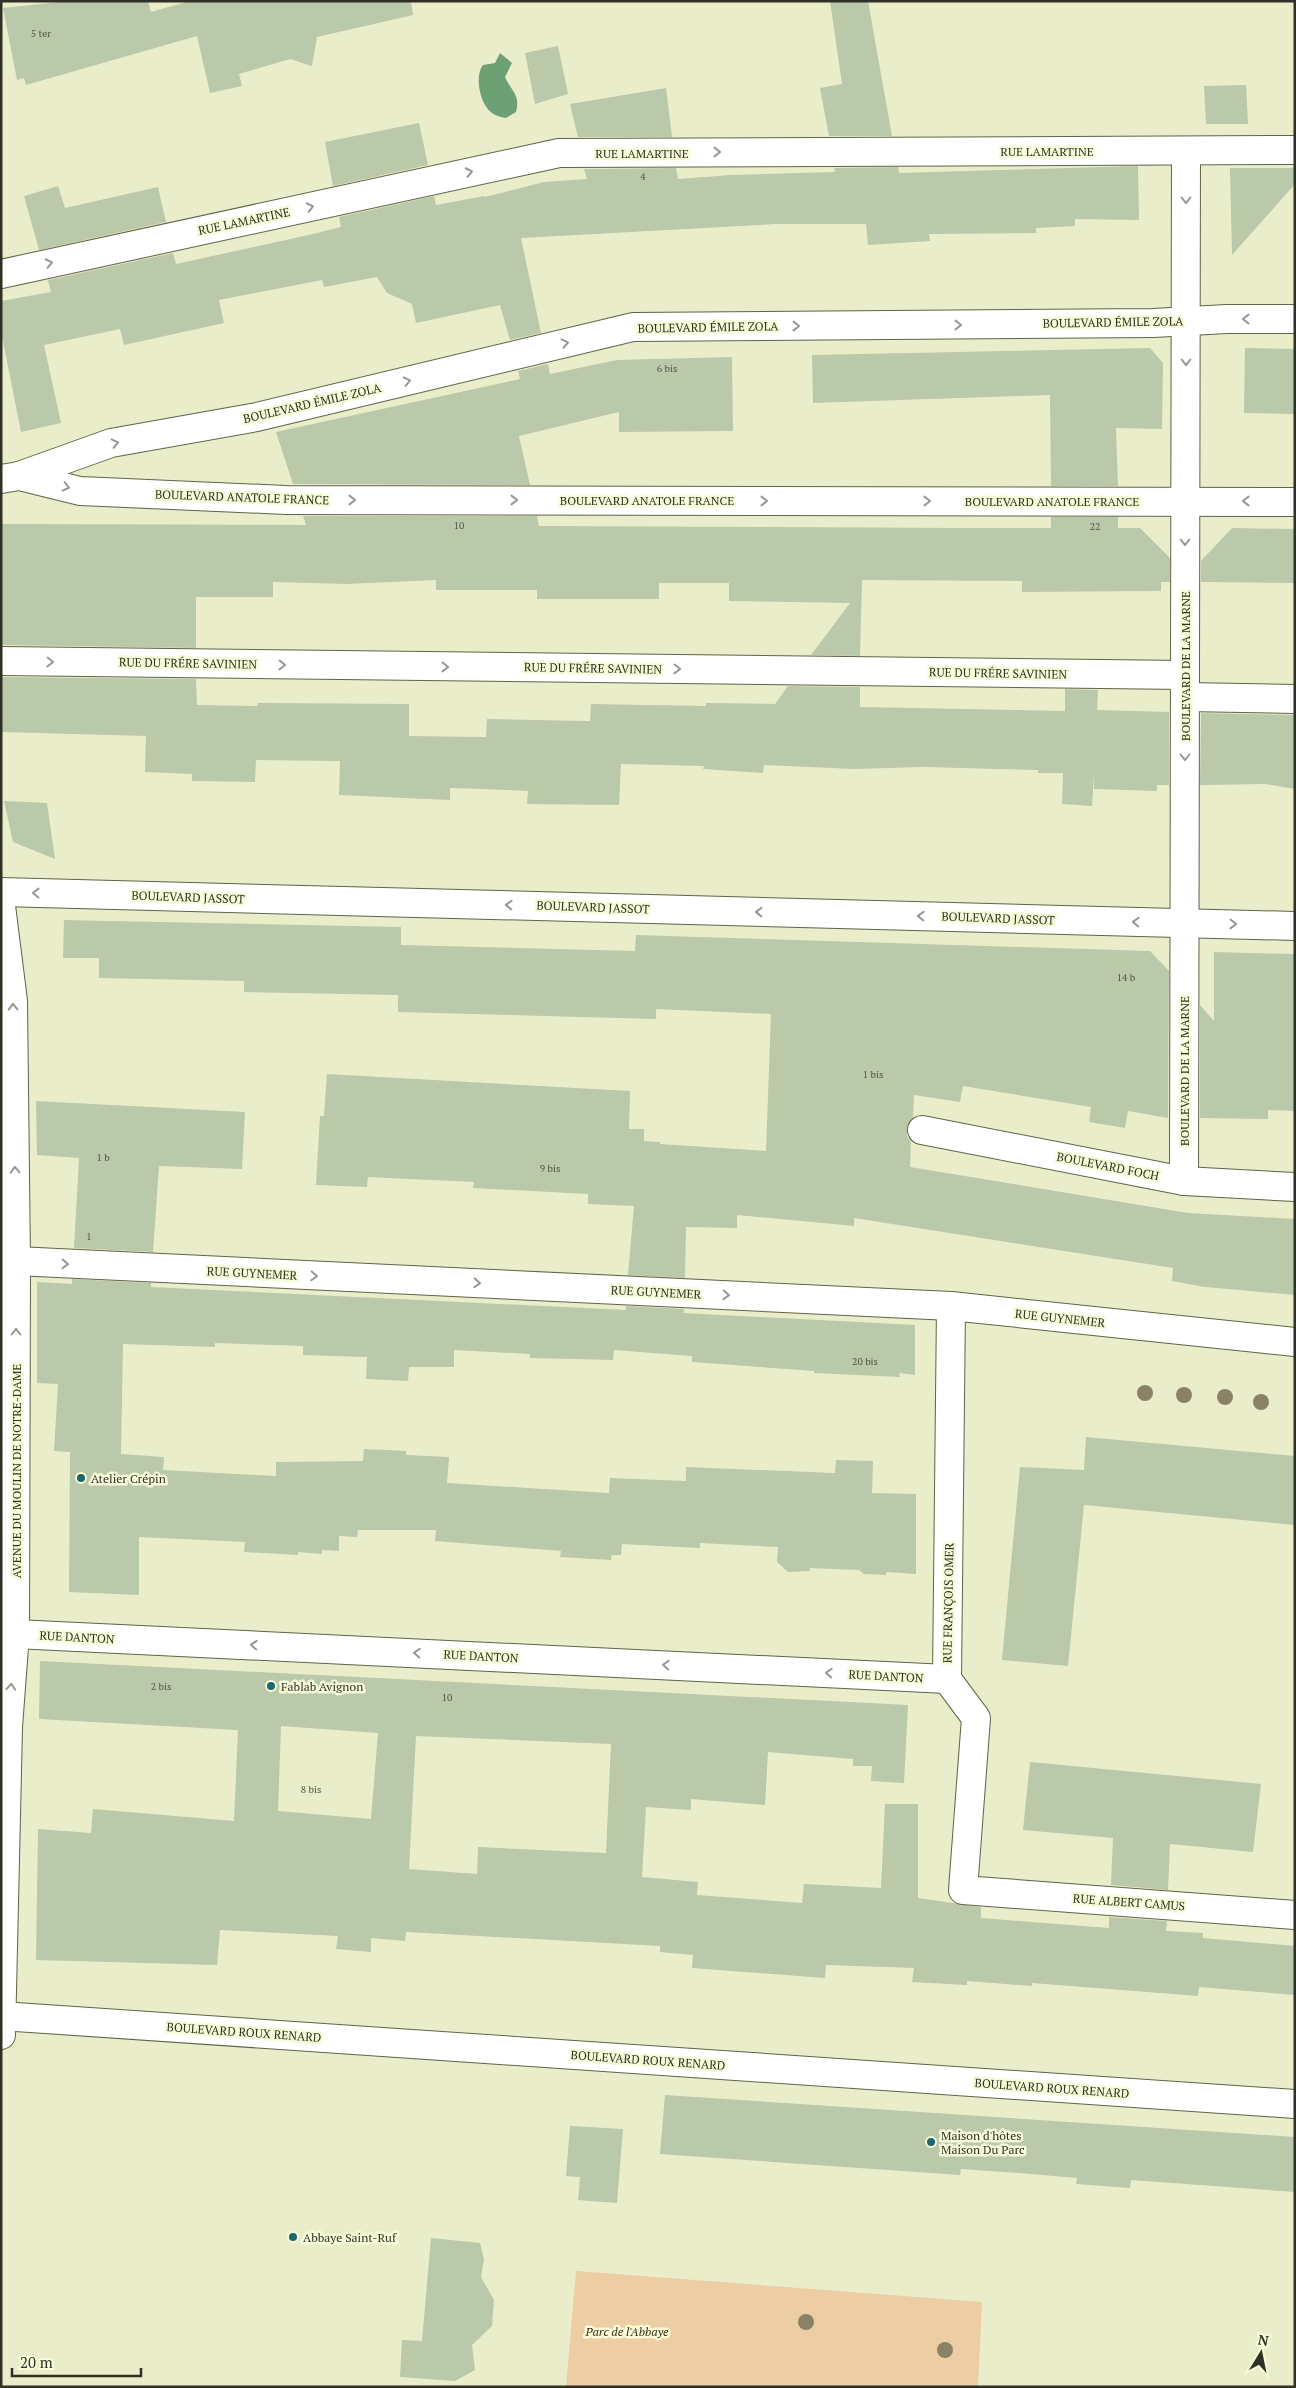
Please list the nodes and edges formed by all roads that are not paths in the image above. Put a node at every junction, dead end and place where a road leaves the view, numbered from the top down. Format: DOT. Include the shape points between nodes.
graph roads {
  1 [pos="1295,150"];
  2 [pos="1186,151"];
  3 [pos="1,274"];
  4 [pos="1295,319"];
  5 [pos="1186,321"];
  6 [pos="10,477"];
  7 [pos="1186,501"];
  8 [pos="1295,502"];
  9 [pos="1,661"];
  10 [pos="1185,686"];
  11 [pos="1295,699"];
  12 [pos="1,892"];
  13 [pos="1,906"];
  14 [pos="1185,923"];
  15 [pos="1295,926"];
  16 [pos="922,1130"];
  17 [pos="1184,1181"];
  18 [pos="1295,1187"];
  19 [pos="16,1261"];
  20 [pos="951,1306"];
  21 [pos="1295,1342"];
  22 [pos="15,1634"];
  23 [pos="947,1679"];
  24 [pos="5,1727"];
  25 [pos="963,1890"];
  26 [pos="1295,1915"];
  27 [pos="1,2016"];
  28 [pos="1,2035"];
  29 [pos="1295,2104"];
  1 -- 2 [label="street, RUE LAMARTINE"];
  3 -- 2 [label="street, RUE LAMARTINE, one-way" via="559,153"];
  2 -- 5 [label="street, BOULEVARD DE LA MARNE, one-way"];
  4 -- 5 [label="street, BOULEVARD ÉMILE ZOLA, one-way"];
  6 -- 5 [label="street, BOULEVARD ÉMILE ZOLA, one-way" via="111,443 257,417 633,327"];
  5 -- 7 [label="street, BOULEVARD DE LA MARNE, one-way"];
  6 -- 7 [label="street, BOULEVARD ANATOLE FRANCE, one-way" via="80,491 286,500"];
  8 -- 7 [label="street, BOULEVARD ANATOLE FRANCE, one-way"];
  7 -- 10 [label="street, BOULEVARD DE LA MARNE, one-way"];
  9 -- 10 [label="street, RUE DU FRÉRE SAVINIEN, one-way"];
  10 -- 11 [label="street, RUE DU FRÉRE SAVINIEN"];
  10 -- 14 [label="street, BOULEVARD DE LA MARNE, one-way"];
  14 -- 12 [label="street, BOULEVARD JASSOT, one-way"];
  19 -- 13 [label="street, AVENUE DU MOULIN DE NOTRE-DAME, one-way" via="13,1000"];
  14 -- 15 [label="street, BOULEVARD JASSOT, one-way"];
  14 -- 17 [label="street, BOULEVARD DE LA MARNE"];
  16 -- 17 [label="street, BOULEVARD FOCH"];
  17 -- 18 [label="street, BOULEVARD FOCH"];
  19 -- 20 [label="street, RUE GUYNEMER, one-way"];
  22 -- 19 [label="street, AVENUE DU MOULIN DE NOTRE-DAME, one-way"];
  20 -- 21 [label="street, RUE GUYNEMER"];
  20 -- 23 [label="street, RUE FRANÇOIS OMER"];
  23 -- 22 [label="street, RUE DANTON, one-way"];
  24 -- 22 [label="street, AVENUE DU MOULIN DE NOTRE-DAME, one-way"];
  23 -- 25 [label="street, RUE FRANÇOIS OMER" via="976,1718"];
  24 -- 27 [label="street, AVENUE DU MOULIN DE NOTRE-DAME"];
  25 -- 26 [label="street, RUE ALBERT CAMUS"];
  27 -- 28 [label="street, AVENUE DU MOULIN DE NOTRE-DAME"];
  27 -- 29 [label="street, BOULEVARD ROUX RENARD"];
}
